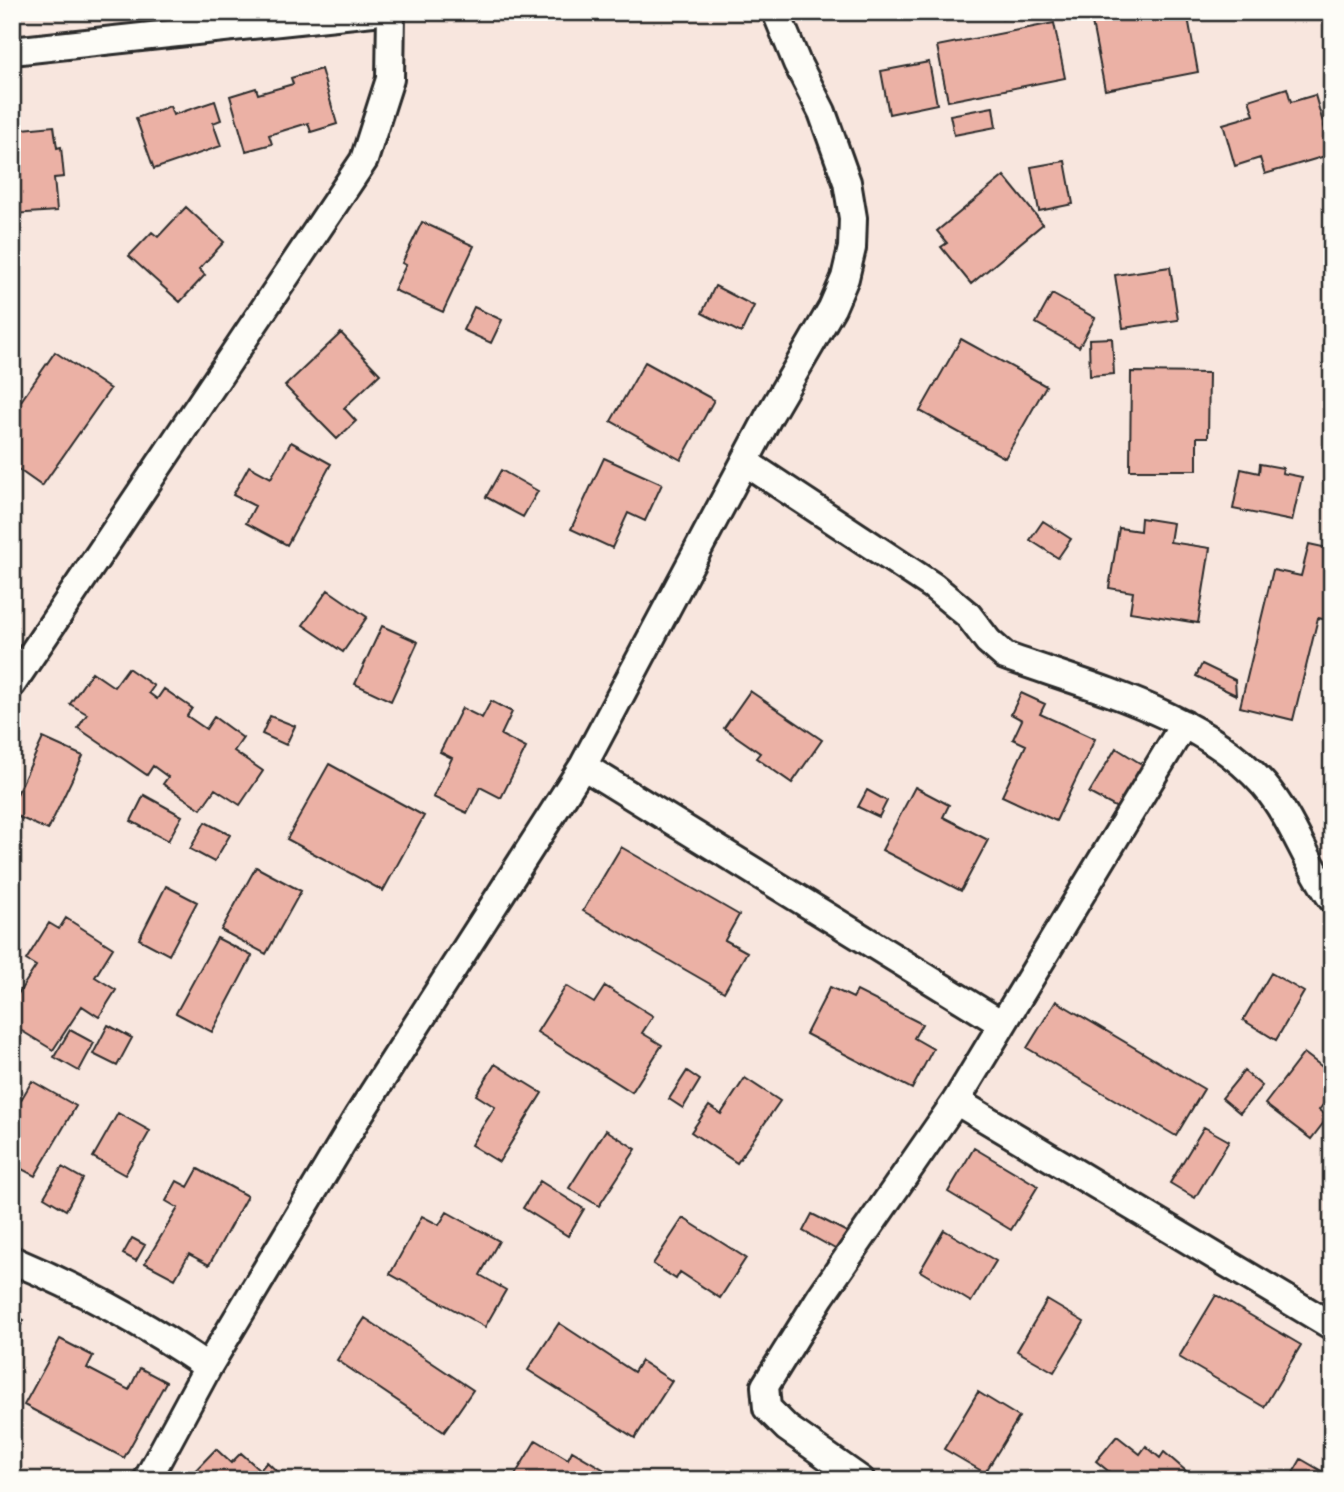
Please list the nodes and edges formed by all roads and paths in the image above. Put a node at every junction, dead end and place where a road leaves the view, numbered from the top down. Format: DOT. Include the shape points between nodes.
graph roads {
  1 [pos="373,12"];
  2 [pos="391,12"];
  3 [pos="776,12"];
  4 [pos="12,51"];
  5 [pos="745,462"];
  6 [pos="12,684"];
  7 [pos="1184,724"];
  8 [pos="583,766"];
  9 [pos="1332,899"];
  10 [pos="1002,1024"];
  11 [pos="956,1101"];
  12 [pos="12,1260"];
  13 [pos="1332,1326"];
  14 [pos="208,1367"];
  15 [pos="147,1480"];
  16 [pos="861,1480"];
  1 -- 4 [label="street"];
  2 -- 6 [label="street" via="390,79 364,160"];
  3 -- 5 [label="street" via="822,112 847,182 852,248 832,308"];
  5 -- 7 [label="street" via="933,586 968,615 1005,656"];
  5 -- 8 [label="street"];
  7 -- 9 [label="street" via="1227,750 1264,785"];
  7 -- 10 [label="street"];
  8 -- 10 [label="street"];
  8 -- 14 [label="street" via="357,1118"];
  10 -- 11 [label="street"];
  11 -- 13 [label="street"];
  11 -- 16 [label="street" via="821,1296 765,1386 767,1408"];
  12 -- 14 [label="street" via="156,1331"];
  14 -- 15 [label="street"];
}
